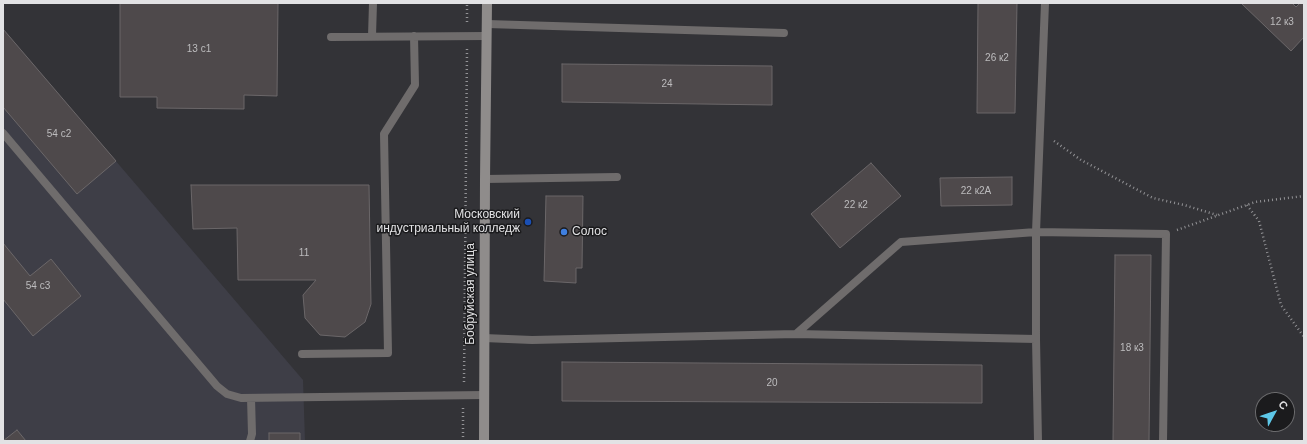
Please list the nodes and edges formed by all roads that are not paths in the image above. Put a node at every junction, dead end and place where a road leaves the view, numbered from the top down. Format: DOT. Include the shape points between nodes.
graph roads {
  1 [pos="373,3"];
  2 [pos="487,3"];
  3 [pos="1045,3"];
  4 [pos="487,24"];
  5 [pos="784,33"];
  6 [pos="372,36"];
  7 [pos="414,36"];
  8 [pos="486,36"];
  9 [pos="331,37"];
  10 [pos="3,133"];
  11 [pos="617,177"];
  12 [pos="485,179"];
  13 [pos="1036,232"];
  14 [pos="796,334"];
  15 [pos="484,338"];
  16 [pos="1036,339"];
  17 [pos="302,354"];
  18 [pos="484,395"];
  19 [pos="251,398"];
  20 [pos="250,441"];
  21 [pos="484,441"];
  22 [pos="1038,441"];
  23 [pos="1163,441"];
  1 -- 6 [label="lane"];
  2 -- 4 [label="street, Бобруйская улица"];
  3 -- 13 [label="lane"];
  4 -- 5 [label="lane"];
  4 -- 8 [label="street, Бобруйская улица"];
  6 -- 7 [label="lane"];
  6 -- 9 [label="lane"];
  7 -- 8 [label="lane"];
  7 -- 17 [label="lane" via="415,85 384,134 388,353"];
  8 -- 12 [label="street, Бобруйская улица"];
  10 -- 19 [label="lane" via="217,386 227,394"];
  11 -- 12 [label="lane"];
  12 -- 15 [label="street, Бобруйская улица"];
  13 -- 14 [label="lane" via="901,242"];
  13 -- 16 [label="lane"];
  13 -- 23 [label="lane" via="1166,234"];
  14 -- 15 [label="lane" via="540,340"];
  14 -- 16 [label="lane"];
  15 -- 18 [label="street, Бобруйская улица"];
  16 -- 22 [label="lane"];
  18 -- 19 [label="lane"];
  18 -- 21 [label="street, Бобруйская улица"];
  19 -- 20 [label="lane"];
}
